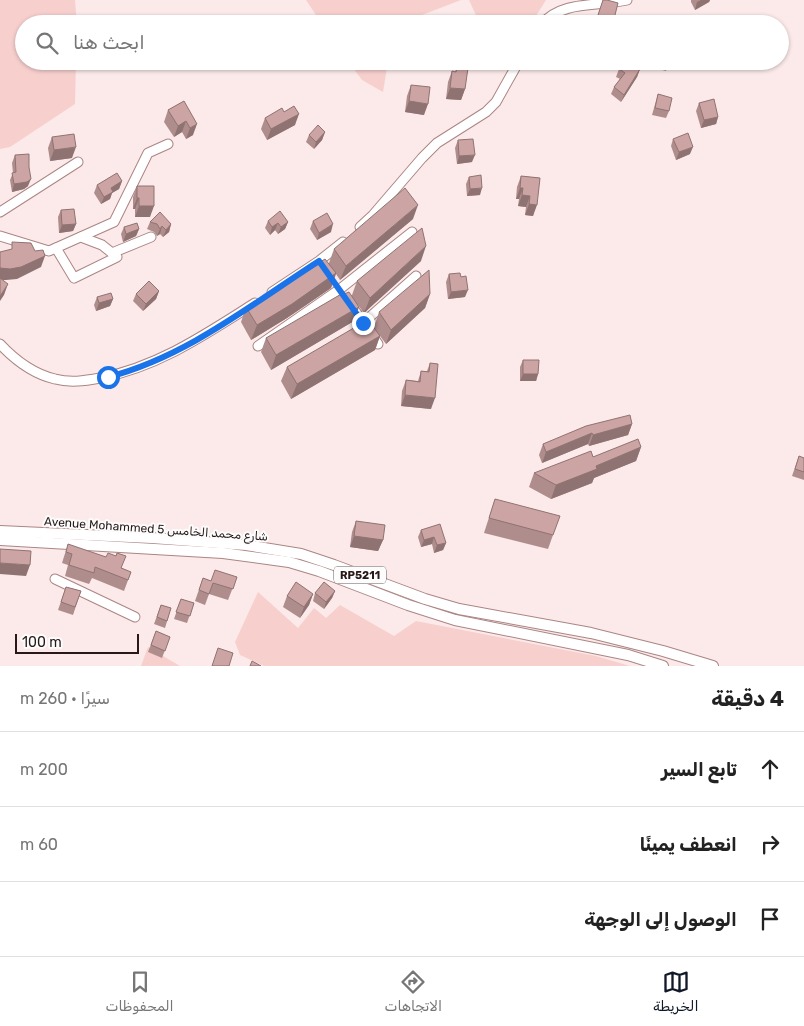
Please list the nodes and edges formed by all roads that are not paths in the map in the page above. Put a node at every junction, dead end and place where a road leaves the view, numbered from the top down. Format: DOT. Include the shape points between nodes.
graph roads {
  1 [pos="626,0"];
  2 [pos="550,15"];
  3 [pos="514,70"];
  4 [pos="168,144"];
  5 [pos="78,162"];
  6 [pos="0,212"];
  7 [pos="412,232"];
  8 [pos="0,236"];
  9 [pos="81,237"];
  10 [pos="151,237"];
  11 [pos="56,248"];
  12 [pos="112,253"];
  13 [pos="416,276"];
  14 [pos="337,286"];
  15 [pos="363,323"];
  16 [pos="0,344"];
  17 [pos="378,344"];
  18 [pos="258,346"];
  19 [pos="0,531"];
  20 [pos="0,540"];
  21 [pos="55,579"];
  22 [pos="135,617"];
  23 [pos="663,666"];
  24 [pos="713,666"];
  1 -- 2 [label="street" via="566,7"];
  3 -- 16 [label="street" via="496,102 422,158 373,215 322,265 193,342 153,363 80,382 53,379 31,369"];
  4 -- 9 [label="street" via="148,153 114,222"];
  5 -- 6 [label="street"];
  7 -- 14 [label="street"];
  8 -- 11 [label="street" via="49,251"];
  9 -- 11 [label="street"];
  9 -- 12 [label="street" via="102,245"];
  10 -- 12 [label="street"];
  11 -- 12 [label="street" via="74,278 117,257"];
  13 -- 15 [label="street"];
  14 -- 15 [label="street"];
  14 -- 18 [label="street"];
  15 -- 17 [label="street"];
  19 -- 24 [label="main road, Avenue Mohammed 5 شارع محمد الخامس / RP5211" via="218,543 301,554 459,609 591,632"];
  20 -- 23 [label="main road, Avenue Mohammed 5 شارع محمد الخامس / RP5211" via="223,553 289,562 455,620"];
  21 -- 22 [label="street"];
}
